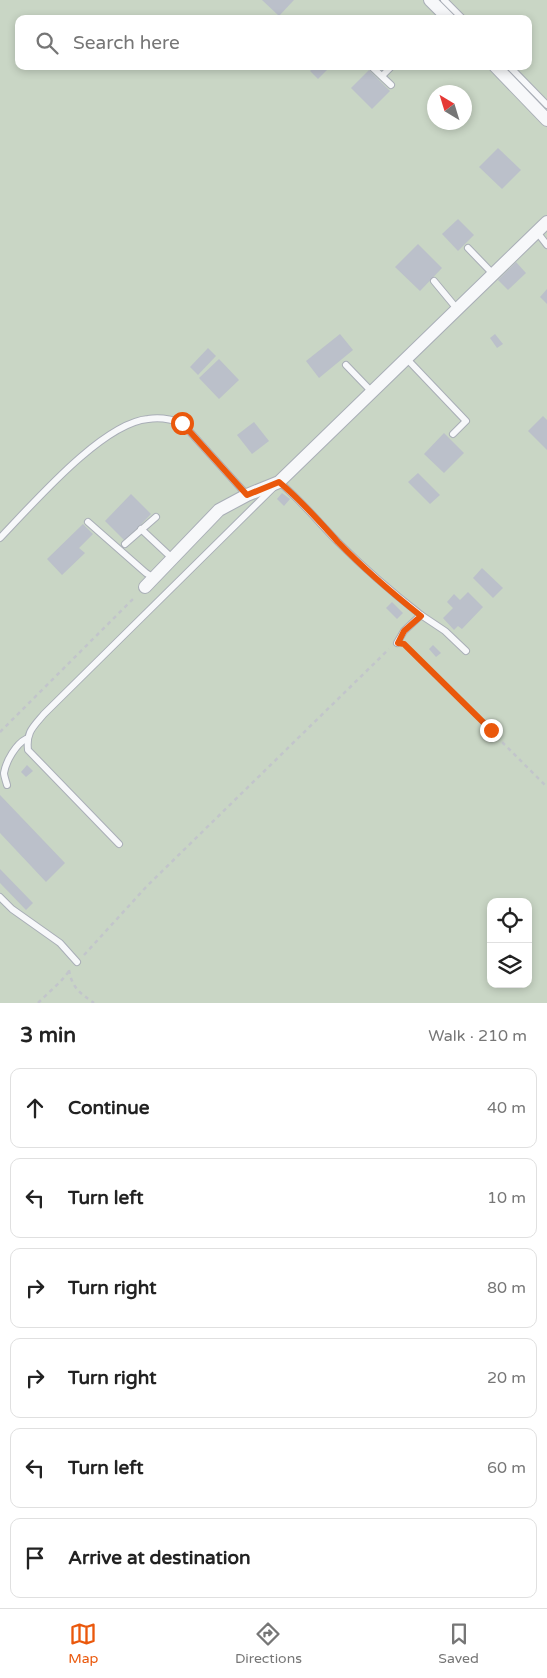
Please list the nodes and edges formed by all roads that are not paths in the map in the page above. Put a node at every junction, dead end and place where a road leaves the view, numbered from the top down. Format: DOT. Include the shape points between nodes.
graph roads {
  1 [pos="430,0"];
  2 [pos="444,0"];
  3 [pos="442,15"];
  4 [pos="459,15"];
  5 [pos="375,70"];
  6 [pos="388,70"];
  7 [pos="499,70"];
  8 [pos="514,70"];
  9 [pos="382,76"];
  10 [pos="391,85"];
  11 [pos="547,104"];
  12 [pos="547,120"];
  13 [pos="547,222"];
  14 [pos="537,232"];
  15 [pos="547,245"];
  16 [pos="468,248"];
  17 [pos="494,275"];
  18 [pos="434,281"];
  19 [pos="458,310"];
  20 [pos="407,359"];
  21 [pos="346,365"];
  22 [pos="372,392"];
  23 [pos="453,434"];
  24 [pos="279,482"];
  25 [pos="247,495"];
  26 [pos="156,517"];
  27 [pos="88,522"];
  28 [pos="141,530"];
  29 [pos="0,538"];
  30 [pos="125,544"];
  31 [pos="173,559"];
  32 [pos="149,583"];
  33 [pos="421,616"];
  34 [pos="398,643"];
  35 [pos="466,651"];
  36 [pos="26,739"];
  37 [pos="7,785"];
  38 [pos="120,844"];
  39 [pos="0,897"];
  40 [pos="78,962"];
  1 -- 3 [label="street"];
  2 -- 4 [label="lane"];
  5 -- 9 [label="lane"];
  6 -- 9 [label="lane"];
  7 -- 12 [label="street"];
  8 -- 11 [label="lane"];
  9 -- 10 [label="lane"];
  13 -- 14 [label="street"];
  14 -- 15 [label="lane"];
  14 -- 17 [label="street"];
  16 -- 17 [label="lane"];
  17 -- 19 [label="street"];
  18 -- 19 [label="lane"];
  19 -- 20 [label="street"];
  20 -- 22 [label="street"];
  20 -- 23 [label="lane" via="466,421"];
  21 -- 22 [label="lane"];
  22 -- 24 [label="street"];
  24 -- 25 [label="street"];
  24 -- 33 [label="lane" via="382,584"];
  24 -- 36 [label="lane" via="44,714"];
  25 -- 29 [label="lane" via="182,423 147,418 124,426 90,448"];
  25 -- 31 [label="street" via="219,510"];
  26 -- 28 [label="lane"];
  27 -- 32 [label="lane"];
  28 -- 30 [label="lane"];
  28 -- 31 [label="lane"];
  31 -- 32 [label="street"];
  33 -- 34 [label="lane" via="404,631"];
  33 -- 35 [label="lane" via="445,631"];
  36 -- 37 [label="lane" via="16,747 4,774"];
  36 -- 38 [label="lane" via="28,750"];
  39 -- 40 [label="lane" via="60,943"];
}
